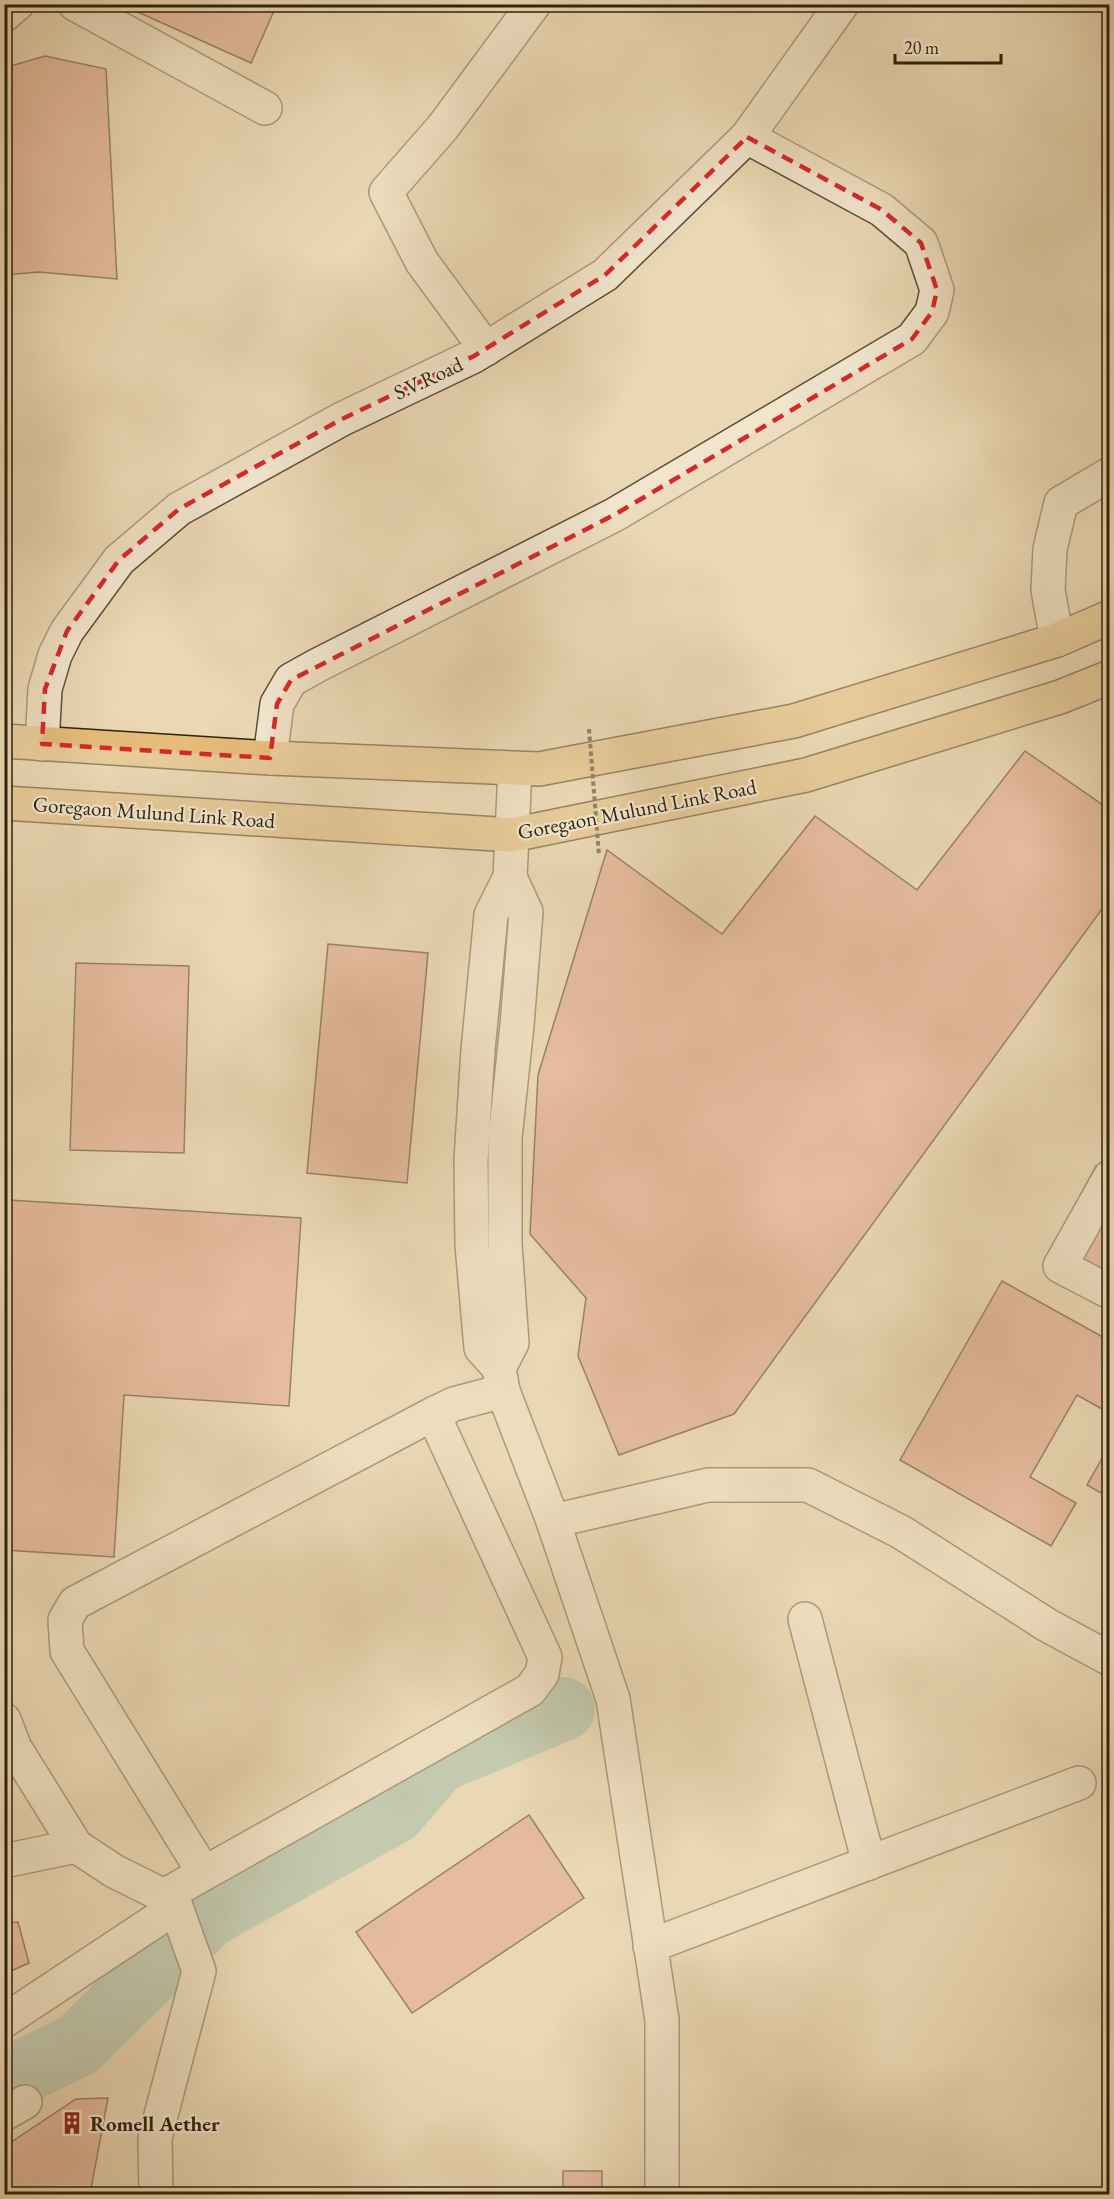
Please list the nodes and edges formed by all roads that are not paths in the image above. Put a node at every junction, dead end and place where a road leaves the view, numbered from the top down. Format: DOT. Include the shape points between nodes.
graph roads {
  1 [pos="17,4"];
  2 [pos="75,4"];
  3 [pos="534,4"];
  4 [pos="842,4"];
  5 [pos="4,15"];
  6 [pos="265,108"];
  7 [pos="747,137"];
  8 [pos="486,349"];
  9 [pos="1110,474"];
  10 [pos="1110,617"];
  11 [pos="1057,640"];
  12 [pos="1110,677"];
  13 [pos="4,741"];
  14 [pos="42,744"];
  15 [pos="270,758"];
  16 [pos="515,769"];
  17 [pos="4,803"];
  18 [pos="512,835"];
  19 [pos="510,877"];
  20 [pos="489,940"];
  21 [pos="524,943"];
  22 [pos="1110,1177"];
  23 [pos="505,1244"];
  24 [pos="472,1245"];
  25 [pos="1110,1292"];
  26 [pos="501,1380"];
  27 [pos="433,1414"];
  28 [pos="553,1521"];
  29 [pos="805,1619"];
  30 [pos="1110,1659"];
  31 [pos="4,1720"];
  32 [pos="1079,1783"];
  33 [pos="76,1846"];
  34 [pos="4,1861"];
  35 [pos="869,1863"];
  36 [pos="204,1874"];
  37 [pos="172,1904"];
  38 [pos="650,1946"];
  39 [pos="4,2021"];
  40 [pos="156,2194"];
  41 [pos="662,2194"];
  1 -- 5 [label="street"];
  2 -- 6 [label="street"];
  3 -- 8 [label="street" via="443,127 386,192 422,262"];
  4 -- 7 [label="street, S.V.Road"];
  7 -- 8 [label="street, S.V.Road" via="605,275"];
  7 -- 15 [label="street" via="882,210 921,243 937,290 932,312 912,339 614,515 291,680 277,704"];
  8 -- 14 [label="street, S.V.Road" via="342,419 178,510 119,560 67,631 55,655 45,689"];
  9 -- 11 [label="street" via="1061,503 1050,549 1048,580"];
  10 -- 11 [label="main road"];
  11 -- 16 [label="main road" via="795,721 539,769"];
  12 -- 18 [label="main road, Goregaon Mulund Link Road" via="1060,697 806,775"];
  13 -- 14 [label="main road"];
  14 -- 15 [label="main road"];
  15 -- 16 [label="main road"];
  16 -- 18 [label="street"];
  17 -- 18 [label="main road, Goregaon Mulund Link Road"];
  18 -- 19 [label="street"];
  19 -- 20 [label="street" via="491,915"];
  19 -- 21 [label="street" via="526,912"];
  20 -- 21 [label="street"];
  20 -- 24 [label="street" via="471,1160"];
  21 -- 23 [label="street" via="505,1138"];
  22 -- 25 [label="street" via="1060,1266"];
  23 -- 24 [label="street"];
  23 -- 26 [label="street" via="512,1343"];
  24 -- 26 [label="street" via="482,1348"];
  26 -- 27 [label="street"];
  26 -- 28 [label="street"];
  27 -- 36 [label="street" via="544,1657 542,1674 530,1690"];
  27 -- 36 [label="street" via="75,1603 65,1620 67,1651"];
  28 -- 30 [label="street" via="708,1485 808,1485 902,1532 1047,1625"];
  28 -- 38 [label="street" via="613,1699"];
  29 -- 35 [label="street"];
  31 -- 33 [label="street" via="15,1748"];
  32 -- 35 [label="street"];
  33 -- 34 [label="street"];
  33 -- 37 [label="street"];
  35 -- 38 [label="street"];
  36 -- 37 [label="street"];
  37 -- 39 [label="street"];
  37 -- 40 [label="street" via="199,1971 155,2138"];
  38 -- 41 [label="street" via="662,2020"];
}
